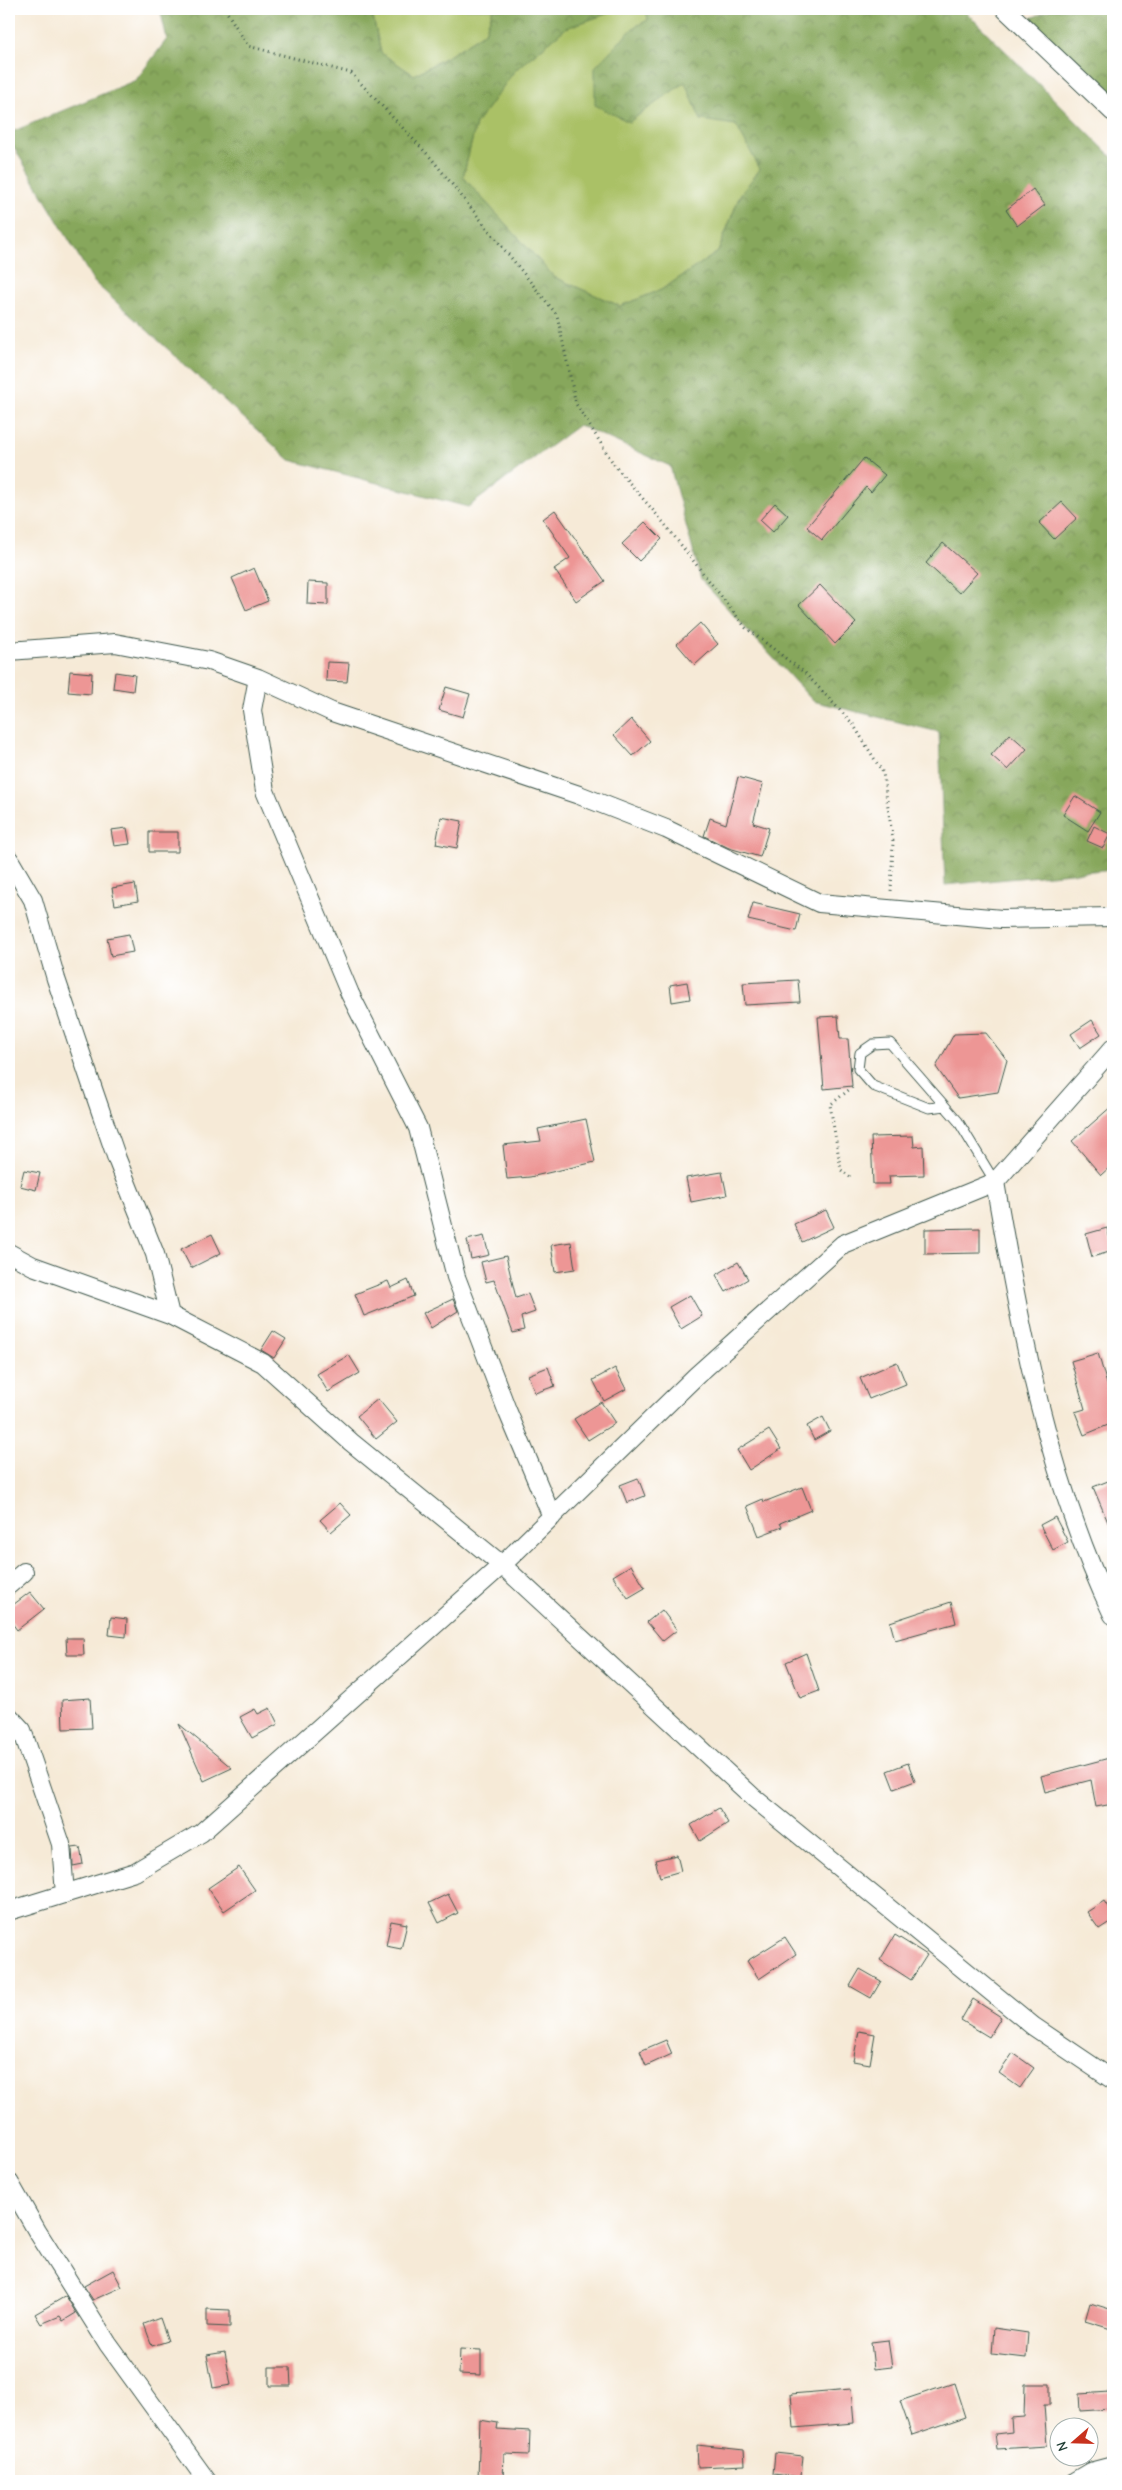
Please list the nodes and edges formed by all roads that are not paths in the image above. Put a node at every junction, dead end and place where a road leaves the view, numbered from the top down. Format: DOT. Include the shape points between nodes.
graph roads {
  1 [pos="1005,9"];
  2 [pos="1113,112"];
  3 [pos="9,650"];
  4 [pos="258,678"];
  5 [pos="9,860"];
  6 [pos="1113,917"];
  7 [pos="1113,1048"];
  8 [pos="945,1106"];
  9 [pos="995,1182"];
  10 [pos="9,1253"];
  11 [pos="170,1315"];
  12 [pos="552,1517"];
  13 [pos="502,1565"];
  14 [pos="24,1572"];
  15 [pos="9,1585"];
  16 [pos="1113,1615"];
  17 [pos="9,1716"];
  18 [pos="65,1894"];
  19 [pos="9,1911"];
  20 [pos="1113,2080"];
  21 [pos="9,2182"];
  22 [pos="1113,2466"];
  23 [pos="207,2481"];
  24 [pos="1061,2481"];
  25 [pos="1075,2481"];
  1 -- 2 [label="street"];
  3 -- 4 [label="street" via="115,643 209,661"];
  4 -- 6 [label="street" via="332,712 579,795 666,829 819,903 1002,919"];
  4 -- 12 [label="street" via="252,710 265,791 350,994 418,1128 456,1277"];
  5 -- 11 [label="street" via="33,900 96,1098 155,1254"];
  7 -- 9 [label="street"];
  8 -- 8 [label="lane" via="890,1043 873,1044 860,1053 858,1069 873,1086 929,1108"];
  8 -- 9 [label="lane" via="958,1121"];
  9 -- 12 [label="street" via="843,1244 696,1376"];
  9 -- 16 [label="street" via="1015,1301 1047,1436 1093,1573"];
  10 -- 11 [label="street" via="33,1266"];
  11 -- 13 [label="street" via="263,1363 351,1442"];
  12 -- 13 [label="street"];
  13 -- 18 [label="street" via="201,1833 135,1872"];
  13 -- 20 [label="street" via="754,1798 1033,2026"];
  14 -- 15 [label="street"];
  17 -- 18 [label="street" via="22,1730 61,1844"];
  18 -- 19 [label="street"];
  21 -- 23 [label="street" via="108,2344"];
  22 -- 25 [label="street" via="1090,2472"];
  24 -- 25 [label="street"];
}
